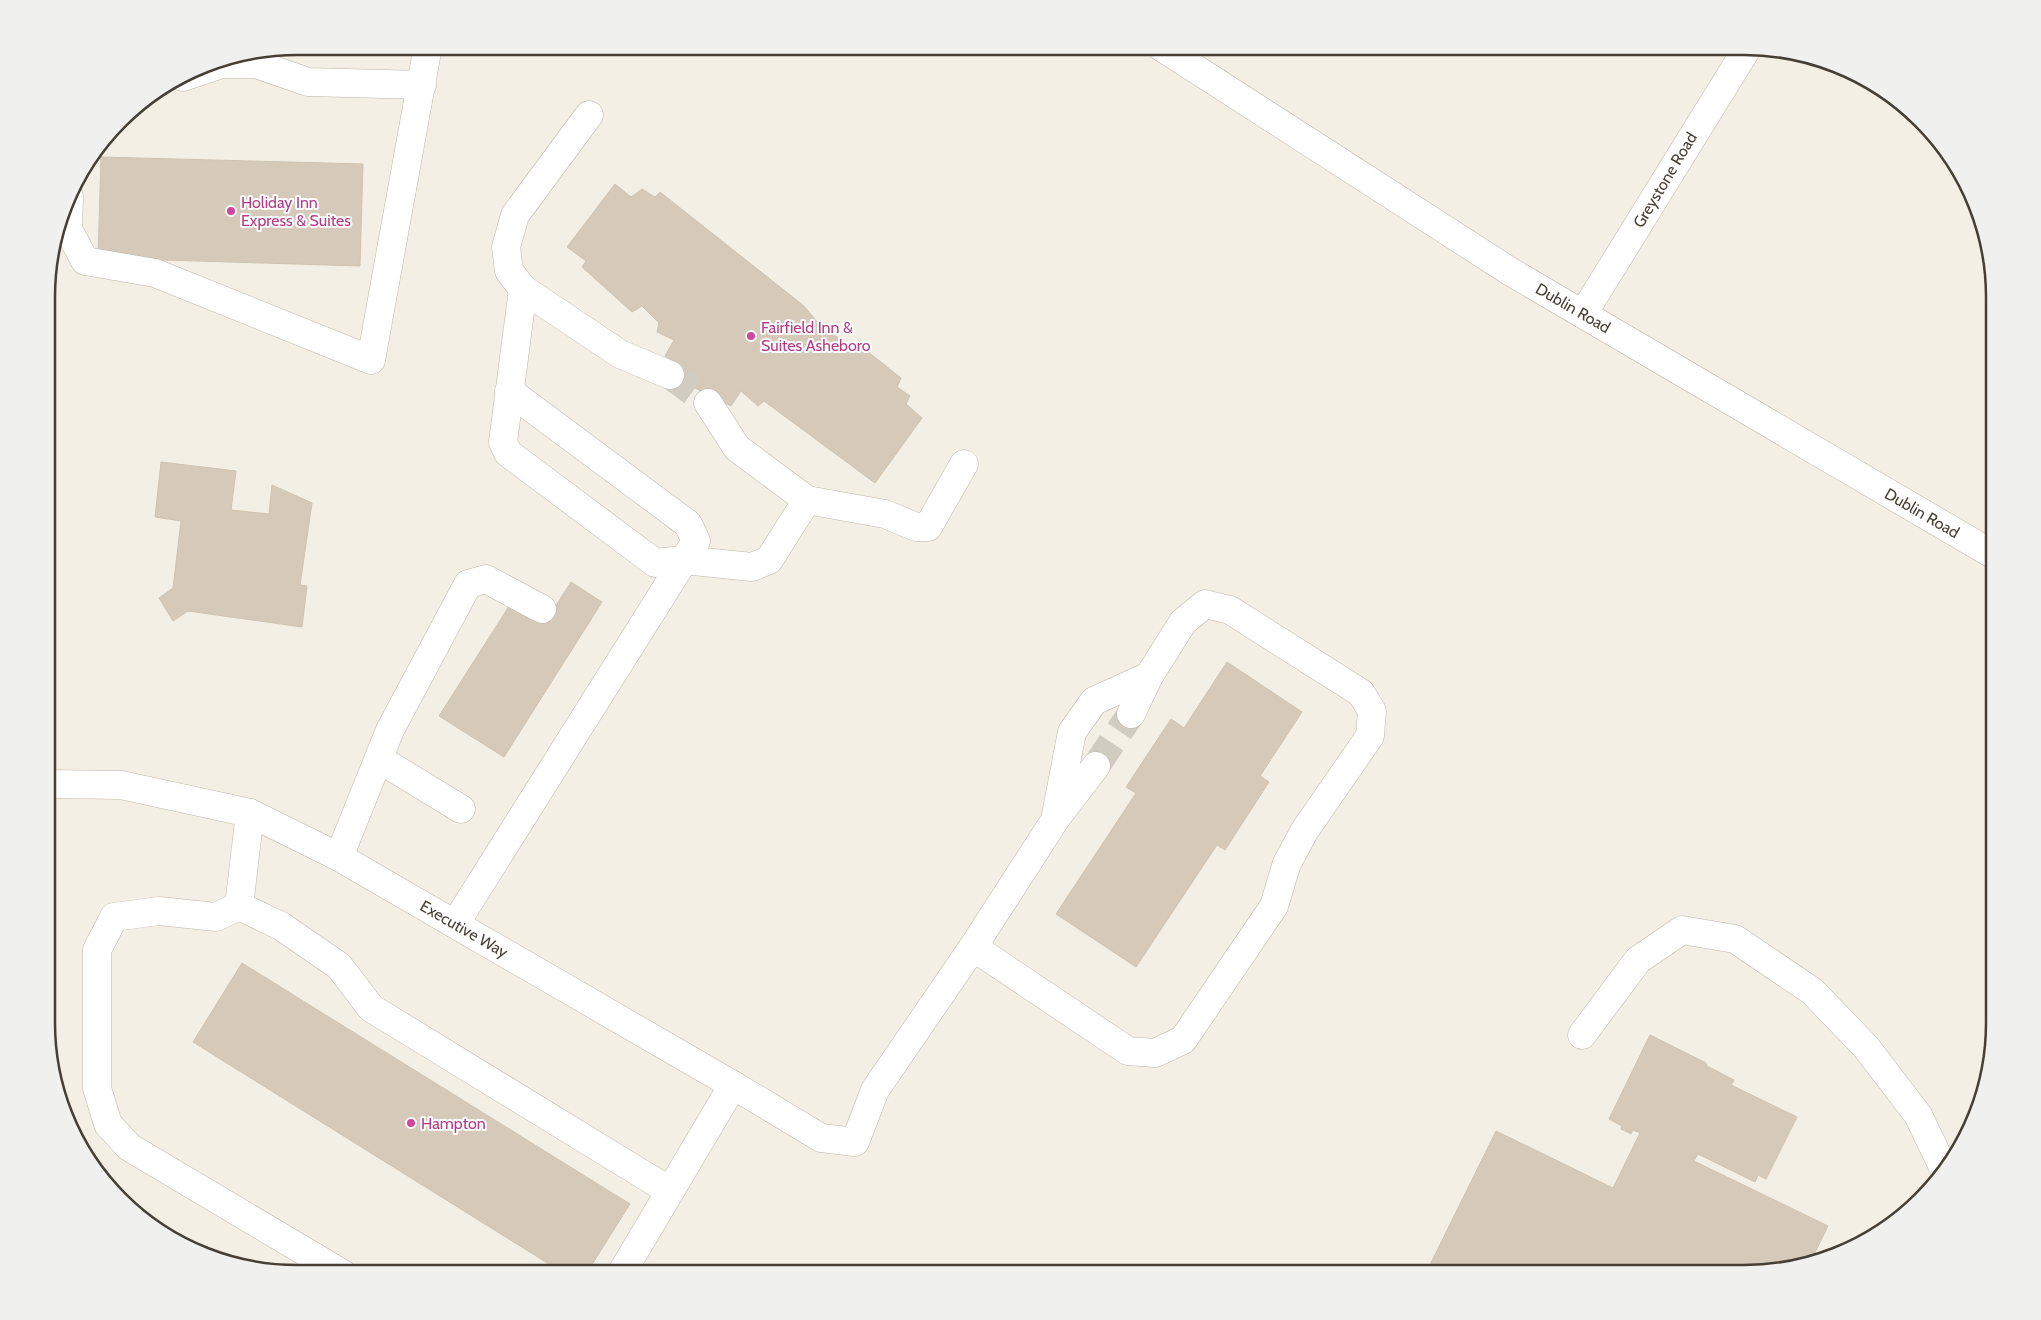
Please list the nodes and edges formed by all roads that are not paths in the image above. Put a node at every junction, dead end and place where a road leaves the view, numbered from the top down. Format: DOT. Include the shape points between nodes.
graph roads {
  1 [pos="427,55"];
  2 [pos="1174,55"];
  3 [pos="1743,55"];
  4 [pos="231,64"];
  5 [pos="422,84"];
  6 [pos="589,115"];
  7 [pos="68,218"];
  8 [pos="523,289"];
  9 [pos="1583,314"];
  10 [pos="670,375"];
  11 [pos="508,391"];
  12 [pos="708,403"];
  13 [pos="964,464"];
  14 [pos="807,500"];
  15 [pos="1986,550"];
  16 [pos="684,560"];
  17 [pos="542,609"];
  18 [pos="1149,676"];
  19 [pos="1131,714"];
  20 [pos="379,759"];
  21 [pos="1096,766"];
  22 [pos="55,784"];
  23 [pos="460,809"];
  24 [pos="250,813"];
  25 [pos="1055,820"];
  26 [pos="339,857"];
  27 [pos="239,906"];
  28 [pos="454,924"];
  29 [pos="973,947"];
  30 [pos="1582,1035"];
  31 [pos="733,1085"];
  32 [pos="1941,1163"];
  33 [pos="670,1191"];
  34 [pos="328,1265"];
  35 [pos="626,1265"];
  1 -- 5 [label="street"];
  2 -- 9 [label="street, Dublin Road" via="1511,272"];
  3 -- 9 [label="street, Greystone Road"];
  4 -- 5 [label="street" via="256,64 308,82"];
  5 -- 7 [label="street" via="372,360 155,272 84,261 68,229"];
  6 -- 8 [label="street" via="515,215 506,247 509,271"];
  8 -- 10 [label="street" via="620,354"];
  8 -- 11 [label="street"];
  9 -- 15 [label="street, Dublin Road"];
  11 -- 16 [label="street" via="688,524 696,541"];
  11 -- 16 [label="street" via="503,442 508,453 655,563"];
  12 -- 14 [label="street" via="737,448"];
  13 -- 14 [label="street" via="928,527 916,527 885,514"];
  14 -- 16 [label="street" via="769,560 752,567"];
  16 -- 28 [label="street"];
  17 -- 20 [label="street" via="486,578 468,584 390,730"];
  18 -- 19 [label="street"];
  18 -- 25 [label="street" via="1094,700 1072,732"];
  18 -- 29 [label="street" via="1183,622 1205,604 1230,610 1353,687 1361,693 1372,711 1370,736 1305,830 1287,863 1274,906 1183,1040 1155,1053 1128,1051"];
  20 -- 23 [label="street"];
  20 -- 26 [label="street"];
  21 -- 25 [label="street"];
  22 -- 24 [label="street, Executive Way" via="121,784"];
  24 -- 26 [label="street, Executive Way"];
  24 -- 27 [label="street"];
  25 -- 29 [label="street"];
  26 -- 28 [label="street, Executive Way"];
  27 -- 33 [label="street" via="281,926 339,966 370,1008"];
  27 -- 34 [label="street" via="216,918 159,911 114,917 97,950 98,1088 108,1124 129,1147"];
  28 -- 31 [label="street, Executive Way"];
  29 -- 31 [label="street, Executive Way" via="876,1090 855,1142 821,1138"];
  30 -- 32 [label="street" via="1638,960 1682,930 1735,939 1812,991 1866,1047 1918,1115"];
  31 -- 33 [label="street"];
  33 -- 35 [label="street"];
}
